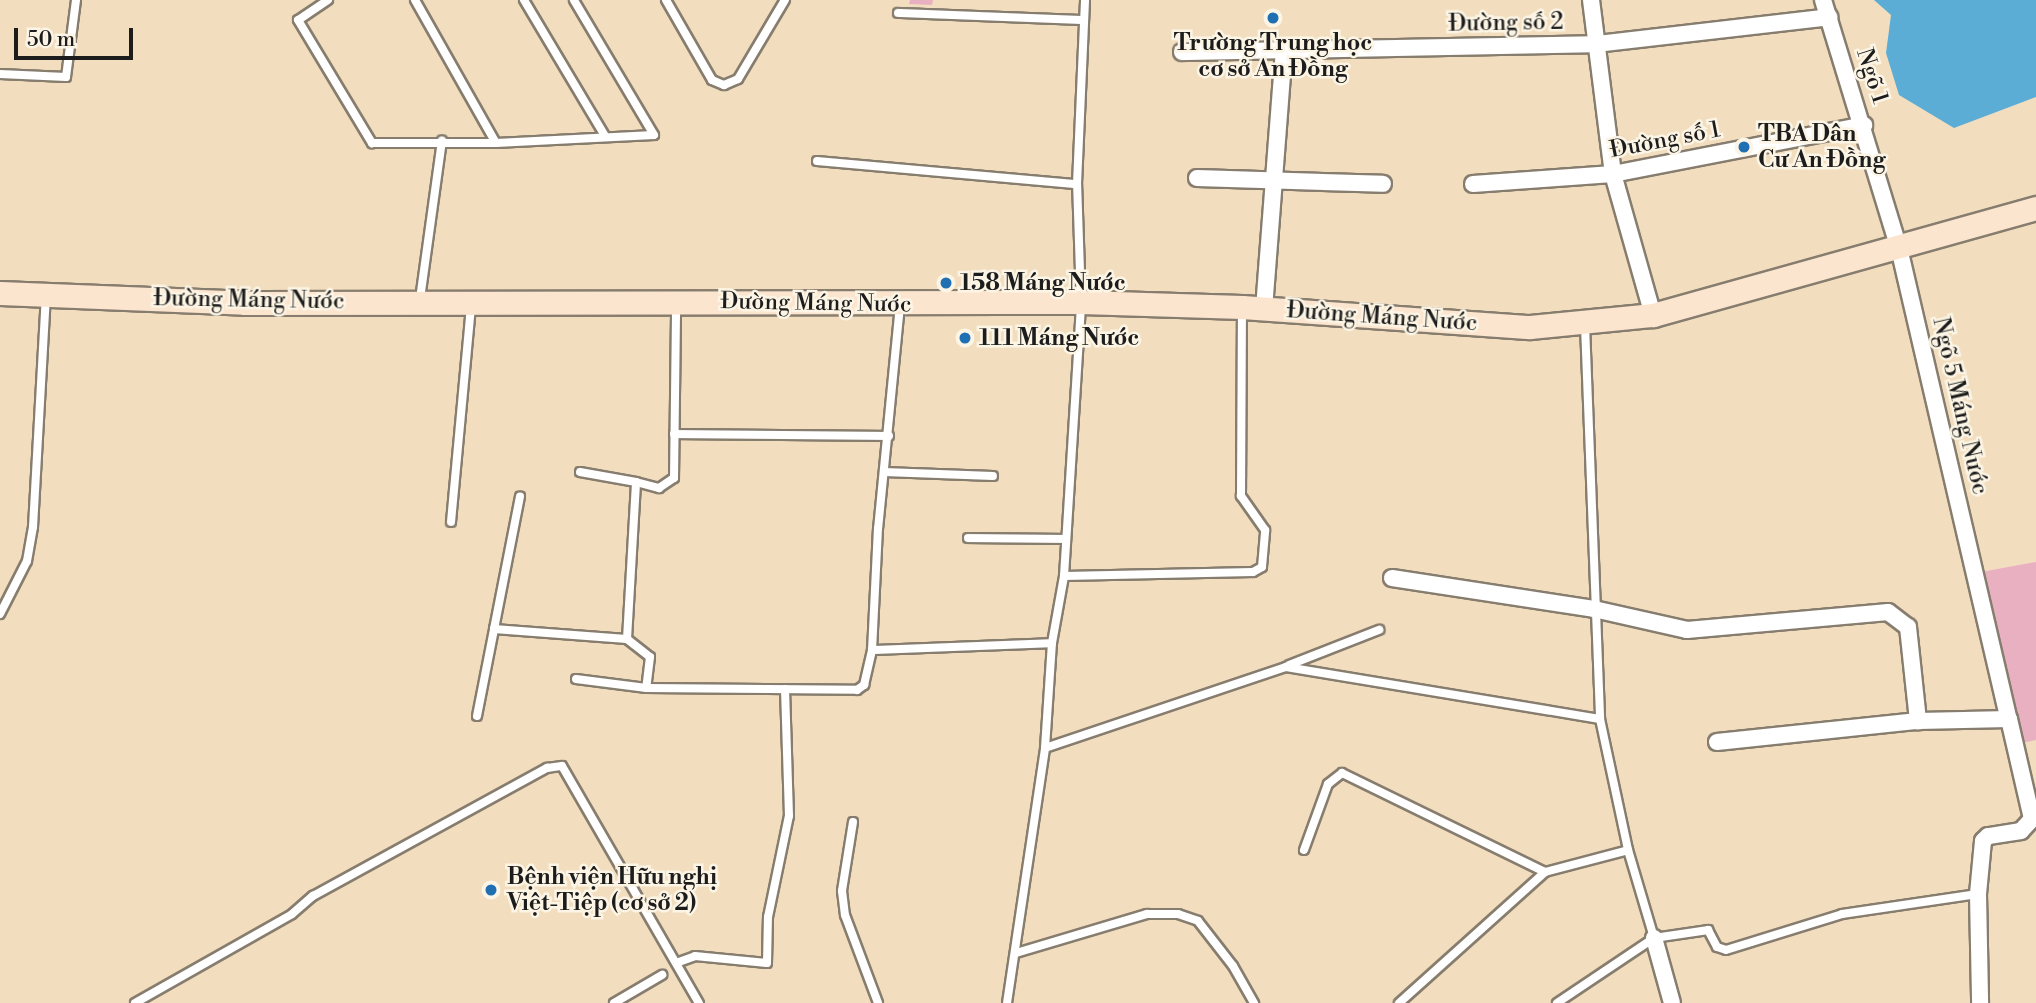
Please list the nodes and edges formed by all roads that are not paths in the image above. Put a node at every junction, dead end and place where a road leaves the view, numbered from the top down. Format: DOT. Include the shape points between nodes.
graph roads {
  1 [pos="76,0"];
  2 [pos="328,0"];
  3 [pos="415,0"];
  4 [pos="524,0"];
  5 [pos="574,0"];
  6 [pos="666,0"];
  7 [pos="785,0"];
  8 [pos="1085,0"];
  9 [pos="1591,0"];
  10 [pos="1823,0"];
  11 [pos="898,13"];
  12 [pos="1829,17"];
  13 [pos="1084,20"];
  14 [pos="1597,44"];
  15 [pos="1284,50"];
  16 [pos="1182,52"];
  17 [pos="0,74"];
  18 [pos="1864,125"];
  19 [pos="605,136"];
  20 [pos="442,141"];
  21 [pos="496,143"];
  22 [pos="817,161"];
  23 [pos="1613,174"];
  24 [pos="1197,178"];
  25 [pos="1273,181"];
  26 [pos="1077,184"];
  27 [pos="1383,184"];
  28 [pos="1473,184"];
  29 [pos="2036,208"];
  30 [pos="1899,248"];
  31 [pos="0,293"];
  32 [pos="46,293"];
  33 [pos="676,300"];
  34 [pos="419,302"];
  35 [pos="1081,302"];
  36 [pos="471,303"];
  37 [pos="900,305"];
  38 [pos="1253,308"];
  39 [pos="1653,315"];
  40 [pos="1585,323"];
  41 [pos="674,433"];
  42 [pos="889,436"];
  43 [pos="580,472"];
  44 [pos="884,472"];
  45 [pos="993,476"];
  46 [pos="636,482"];
  47 [pos="520,497"];
  48 [pos="451,522"];
  49 [pos="968,538"];
  50 [pos="1066,539"];
  51 [pos="1064,576"];
  52 [pos="1392,578"];
  53 [pos="1594,608"];
  54 [pos="0,614"];
  55 [pos="494,629"];
  56 [pos="1379,630"];
  57 [pos="627,639"];
  58 [pos="1052,643"];
  59 [pos="872,650"];
  60 [pos="1286,667"];
  61 [pos="576,679"];
  62 [pos="646,688"];
  63 [pos="785,689"];
  64 [pos="477,716"];
  65 [pos="1600,719"];
  66 [pos="2009,719"];
  67 [pos="1918,721"];
  68 [pos="1717,742"];
  69 [pos="1045,748"];
  70 [pos="853,822"];
  71 [pos="1304,850"];
  72 [pos="1628,850"];
  73 [pos="1545,872"];
  74 [pos="1978,894"];
  75 [pos="1654,938"];
  76 [pos="1016,953"];
  77 [pos="676,963"];
  78 [pos="662,975"];
  79 [pos="135,1003"];
  80 [pos="614,1003"];
  81 [pos="699,1003"];
  82 [pos="878,1003"];
  83 [pos="1007,1003"];
  84 [pos="1254,1003"];
  85 [pos="1399,1003"];
  86 [pos="1557,1003"];
  87 [pos="1672,1003"];
  88 [pos="1980,1003"];
  1 -- 17 [label="lane" via="66,77"];
  2 -- 20 [label="lane" via="298,20 372,143"];
  3 -- 21 [label="lane"];
  4 -- 19 [label="lane"];
  5 -- 19 [label="lane" via="654,135"];
  6 -- 7 [label="lane" via="712,79 724,85 738,79"];
  8 -- 13 [label="lane"];
  9 -- 14 [label="street"];
  10 -- 12 [label="street, Ngõ 1"];
  11 -- 13 [label="lane"];
  12 -- 14 [label="street, Đường số 2"];
  12 -- 18 [label="street, Ngõ 1"];
  13 -- 26 [label="lane"];
  14 -- 15 [label="street, Đường số 2"];
  14 -- 23 [label="street"];
  15 -- 16 [label="street, Đường số 2"];
  15 -- 25 [label="street"];
  18 -- 23 [label="street, Đường số 1"];
  18 -- 30 [label="street, Ngõ 1"];
  19 -- 21 [label="lane"];
  20 -- 21 [label="lane"];
  20 -- 34 [label="lane"];
  22 -- 26 [label="lane"];
  23 -- 28 [label="street, Đường số 1"];
  23 -- 39 [label="street"];
  24 -- 25 [label="street"];
  25 -- 27 [label="street"];
  25 -- 38 [label="street"];
  26 -- 35 [label="lane"];
  29 -- 30 [label="main road, Đường Máng Nước"];
  30 -- 39 [label="main road, Đường Máng Nước"];
  30 -- 66 [label="street, Ngõ 5 Máng Nước"];
  31 -- 32 [label="main road, Đường Máng Nước"];
  32 -- 34 [label="main road, Đường Máng Nước" via="245,303"];
  32 -- 54 [label="lane" via="33,527 27,561"];
  33 -- 36 [label="main road, Đường Máng Nước"];
  33 -- 37 [label="main road, Đường Máng Nước"];
  33 -- 41 [label="lane"];
  34 -- 36 [label="main road, Đường Máng Nước"];
  35 -- 37 [label="main road, Đường Máng Nước"];
  35 -- 38 [label="main road, Đường Máng Nước"];
  35 -- 50 [label="lane"];
  36 -- 48 [label="lane"];
  37 -- 42 [label="lane"];
  38 -- 40 [label="main road, Đường Máng Nước" via="1530,327"];
  38 -- 51 [label="lane" via="1241,496 1265,530 1262,567 1253,572"];
  39 -- 40 [label="main road, Đường Máng Nước"];
  40 -- 53 [label="lane"];
  41 -- 42 [label="lane"];
  41 -- 46 [label="lane" via="671,483 659,488"];
  42 -- 44 [label="lane"];
  43 -- 46 [label="lane"];
  44 -- 45 [label="lane"];
  44 -- 59 [label="lane"];
  46 -- 57 [label="lane"];
  47 -- 55 [label="lane"];
  49 -- 50 [label="lane"];
  50 -- 51 [label="lane"];
  51 -- 58 [label="lane"];
  52 -- 53 [label="street"];
  53 -- 65 [label="lane"];
  53 -- 67 [label="street" via="1687,630 1888,612 1908,627"];
  55 -- 57 [label="lane"];
  55 -- 64 [label="lane"];
  56 -- 60 [label="lane"];
  57 -- 62 [label="lane" via="650,657"];
  58 -- 59 [label="lane"];
  58 -- 69 [label="lane"];
  59 -- 63 [label="lane" via="860,689"];
  60 -- 65 [label="lane"];
  60 -- 69 [label="lane"];
  61 -- 62 [label="lane"];
  62 -- 63 [label="lane"];
  63 -- 77 [label="lane" via="789,817 768,917 766,963 695,956"];
  65 -- 72 [label="lane"];
  66 -- 67 [label="street"];
  66 -- 74 [label="street, Ngõ 5 Máng Nước" via="2032,819 2021,831 1984,838"];
  67 -- 68 [label="street"];
  69 -- 76 [label="lane"];
  70 -- 82 [label="lane" via="842,891 845,915"];
  71 -- 73 [label="lane" via="1328,784 1342,774"];
  72 -- 73 [label="lane"];
  72 -- 75 [label="lane"];
  73 -- 85 [label="lane"];
  74 -- 75 [label="lane" via="1842,914 1726,950 1717,947 1708,930"];
  74 -- 88 [label="street"];
  75 -- 86 [label="lane"];
  75 -- 87 [label="street"];
  76 -- 83 [label="lane"];
  76 -- 84 [label="lane" via="1147,914 1178,914 1198,921 1233,966"];
  77 -- 79 [label="lane" via="562,766 547,768 313,896 292,914"];
  77 -- 81 [label="lane"];
  78 -- 80 [label="lane"];
}
